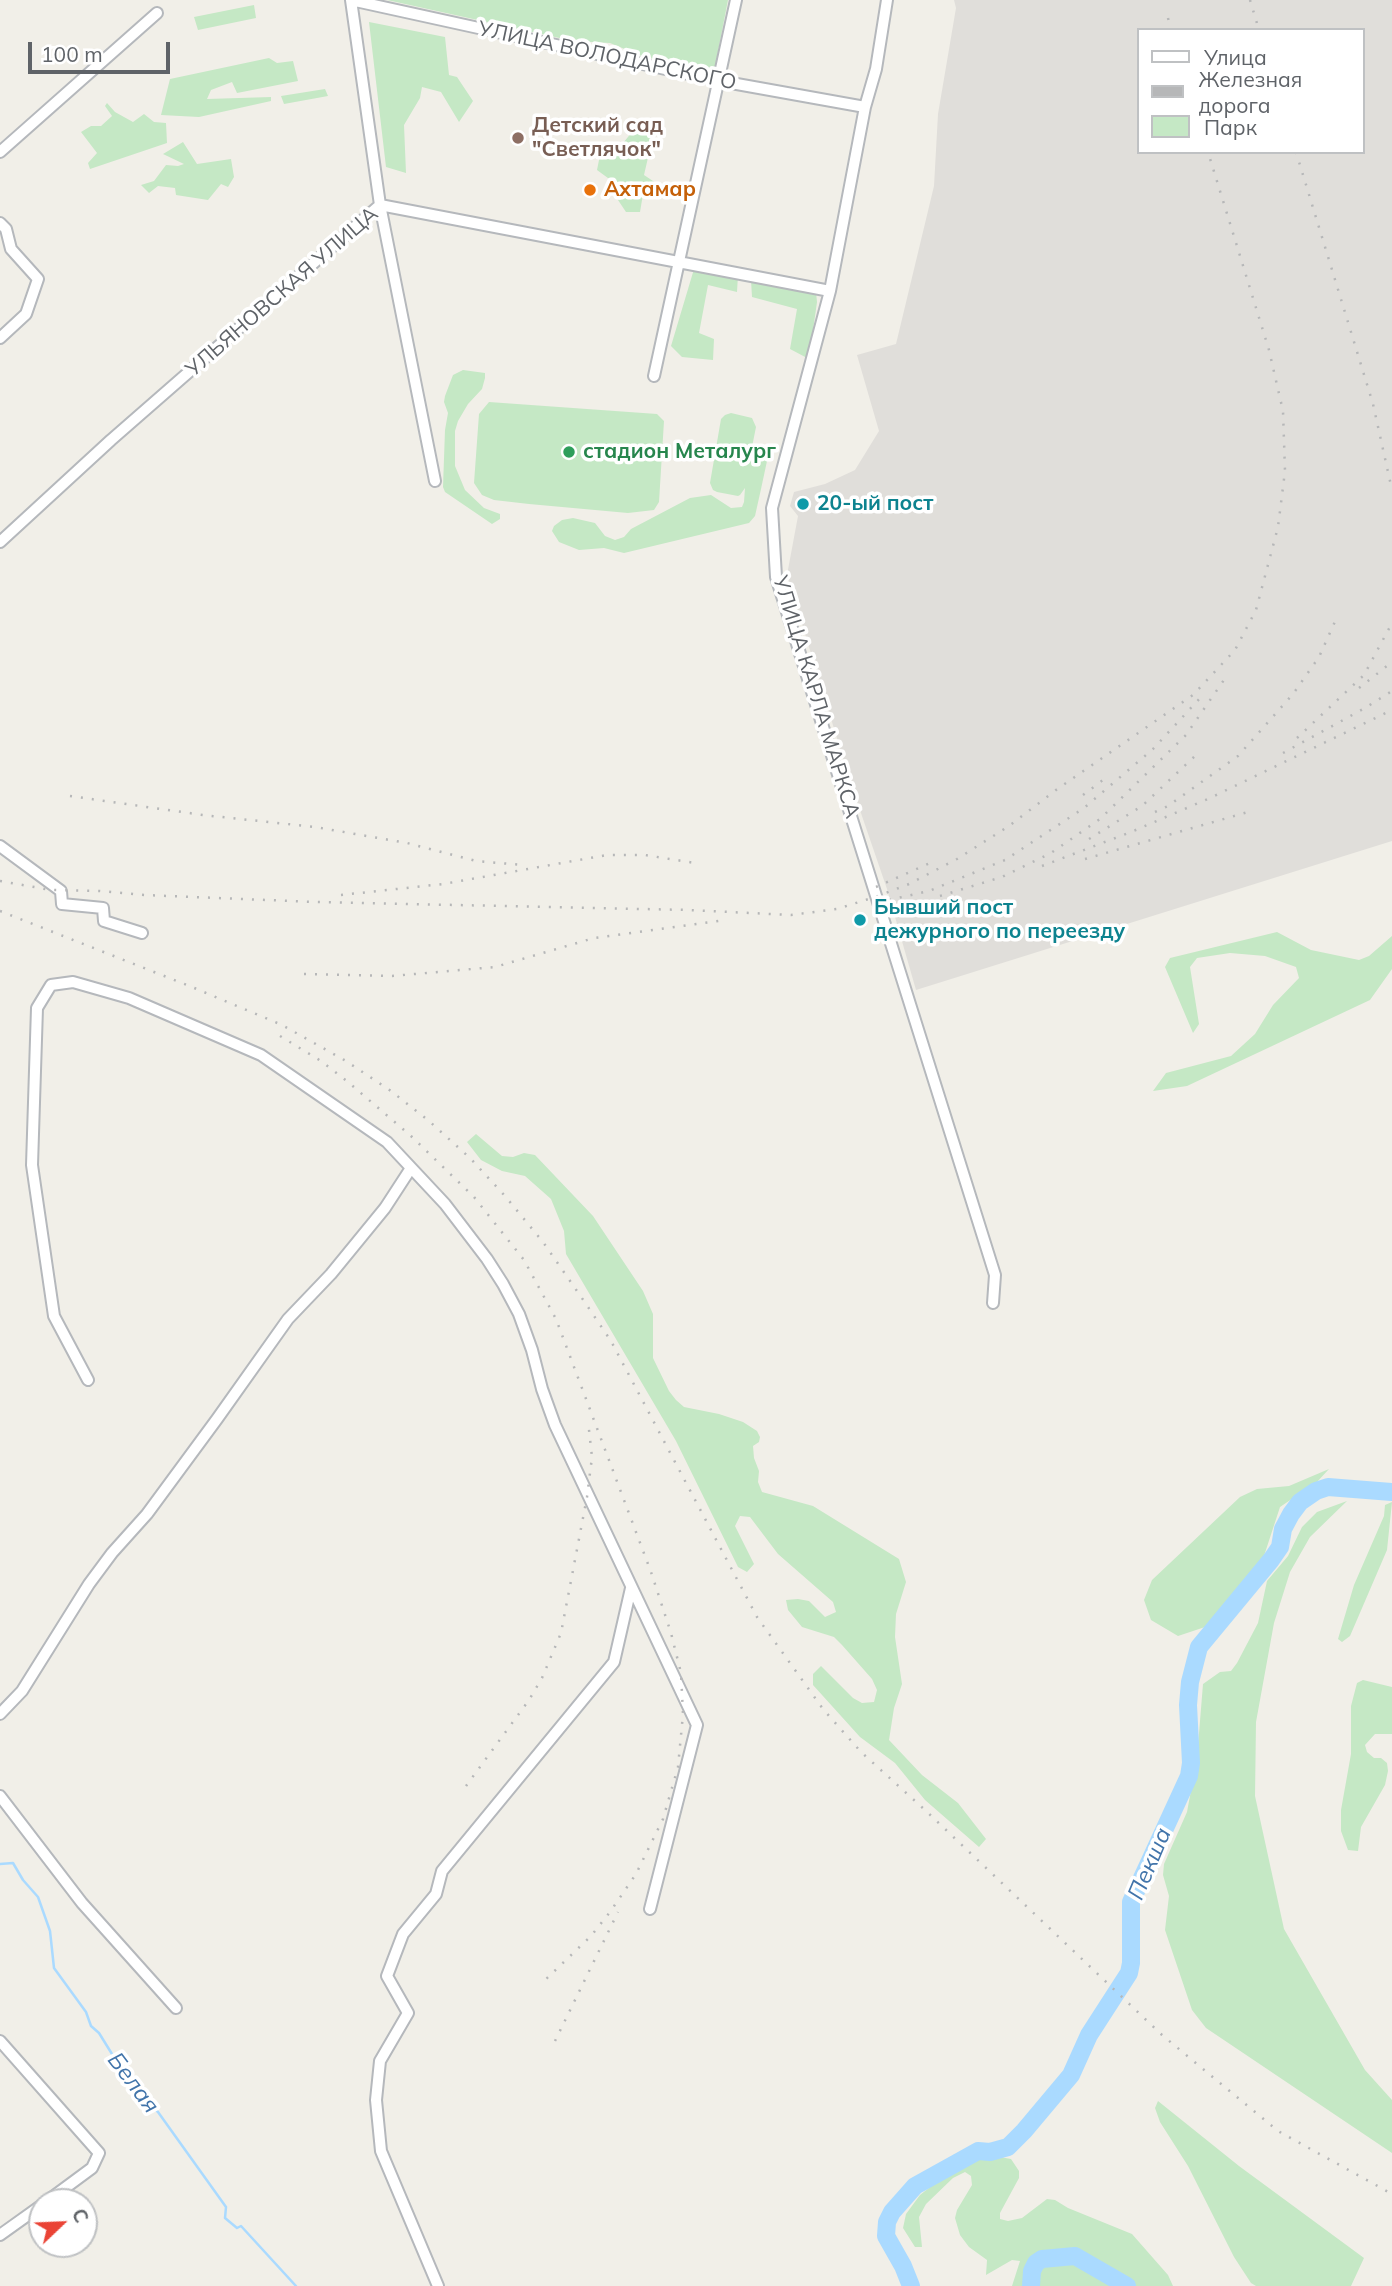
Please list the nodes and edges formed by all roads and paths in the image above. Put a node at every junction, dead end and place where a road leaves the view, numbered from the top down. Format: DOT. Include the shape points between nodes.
graph roads {
  1 [pos="351,0"];
  2 [pos="736,0"];
  3 [pos="887,0"];
  4 [pos="157,13"];
  5 [pos="720,81"];
  6 [pos="865,107"];
  7 [pos="0,152"];
  8 [pos="380,205"];
  9 [pos="0,223"];
  10 [pos="678,261"];
  11 [pos="830,291"];
  12 [pos="0,338"];
  13 [pos="654,376"];
  14 [pos="435,481"];
  15 [pos="0,542"];
  16 [pos="0,846"];
  17 [pos="142,933"];
  18 [pos="411,1168"];
  19 [pos="993,1303"];
  20 [pos="88,1380"];
  21 [pos="631,1588"];
  22 [pos="0,1714"];
  23 [pos="0,1796"];
  24 [pos="650,1909"];
  25 [pos="176,2008"];
  26 [pos="0,2041"];
  27 [pos="65,2188"];
  28 [pos="28,2215"];
  29 [pos="0,2235"];
  30 [pos="438,2286"];
  1 -- 5 [label="street, УЛИЦА ВОЛОДАРСКОГО"];
  1 -- 8 [label="street"];
  2 -- 5 [label="street"];
  3 -- 6 [label="street, УЛИЦА КАРЛА МАРКСА"];
  4 -- 7 [label="street"];
  5 -- 6 [label="street, УЛИЦА ВОЛОДАРСКОГО"];
  5 -- 10 [label="street"];
  6 -- 11 [label="street, УЛИЦА КАРЛА МАРКСА"];
  8 -- 10 [label="street, УЛЬЯНОВСКАЯ УЛИЦА"];
  8 -- 14 [label="street"];
  8 -- 15 [label="street, УЛЬЯНОВСКАЯ УЛИЦА"];
  9 -- 12 [label="street" via="11,248 38,279 26,314"];
  10 -- 11 [label="street, УЛЬЯНОВСКАЯ УЛИЦА"];
  10 -- 13 [label="street"];
  11 -- 19 [label="street, УЛИЦА КАРЛА МАРКСА" via="772,508 776,577 995,1275"];
  16 -- 17 [label="street" via="61,891 62,904 103,908 104,921"];
  18 -- 20 [label="street" via="387,1142 261,1055 129,998 73,982 51,985 37,1008 32,1165 54,1316"];
  18 -- 21 [label="street" via="471,1236 509,1294 555,1425"];
  18 -- 22 [label="street" via="331,1275 288,1319 147,1514 89,1584 22,1690"];
  21 -- 24 [label="street" via="697,1725"];
  21 -- 30 [label="street" via="614,1662 442,1871 436,1894 403,1934 387,1976 408,2012 380,2061 376,2100 381,2151"];
  23 -- 25 [label="street" via="82,1903"];
  26 -- 27 [label="street" via="99,2152 92,2168"];
  28 -- 29 [label="street"];
}
